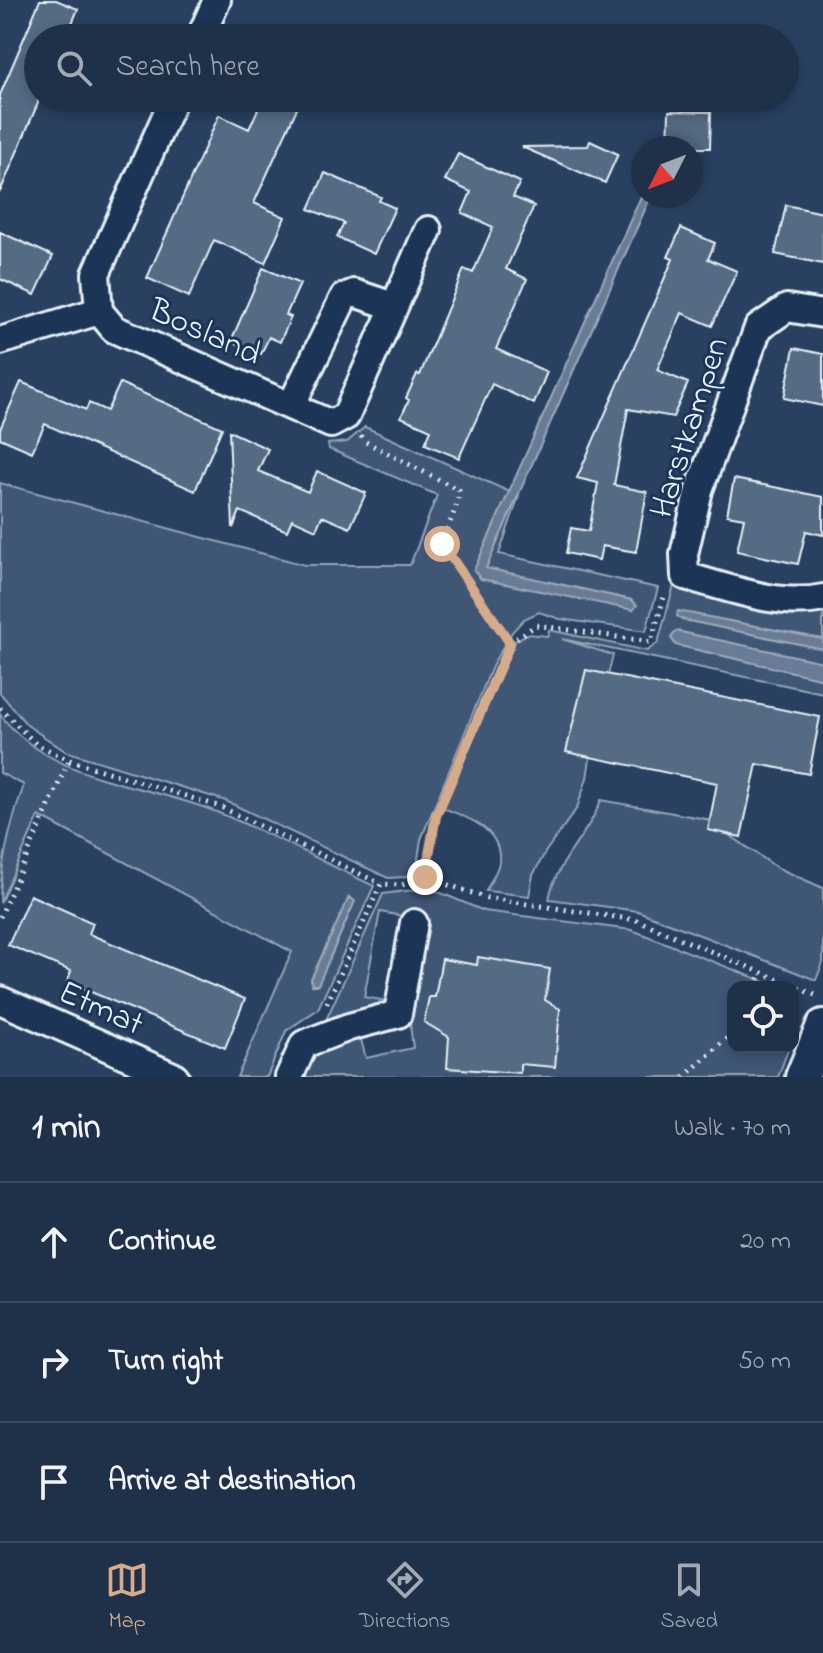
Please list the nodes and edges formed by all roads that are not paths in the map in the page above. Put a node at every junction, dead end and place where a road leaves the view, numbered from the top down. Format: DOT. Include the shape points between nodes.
graph roads {
  1 [pos="217,0"];
  2 [pos="206,24"];
  3 [pos="168,112"];
  4 [pos="428,230"];
  5 [pos="393,306"];
  6 [pos="99,311"];
  7 [pos="823,314"];
  8 [pos="0,341"];
  9 [pos="291,406"];
  10 [pos="823,598"];
  11 [pos="414,923"];
  12 [pos="0,1000"];
  13 [pos="823,1026"];
  14 [pos="175,1077"];
  15 [pos="289,1077"];
  16 [pos="802,1077"];
  1 -- 2 [label="street"];
  3 -- 6 [label="street, Bosland" via="96,274"];
  4 -- 5 [label="street"];
  5 -- 9 [label="street, Bosland" via="354,293 344,297"];
  5 -- 9 [label="street, Bosland" via="346,416 331,424"];
  6 -- 8 [label="street, Bosland"];
  6 -- 9 [label="street, Bosland" via="114,329"];
  7 -- 10 [label="street, Harstkampen" via="787,308 758,328 699,490 684,554 685,576 764,596"];
  11 -- 15 [label="street" via="398,1014 304,1044"];
  12 -- 14 [label="street, Etmat"];
  13 -- 16 [label="street"];
}
